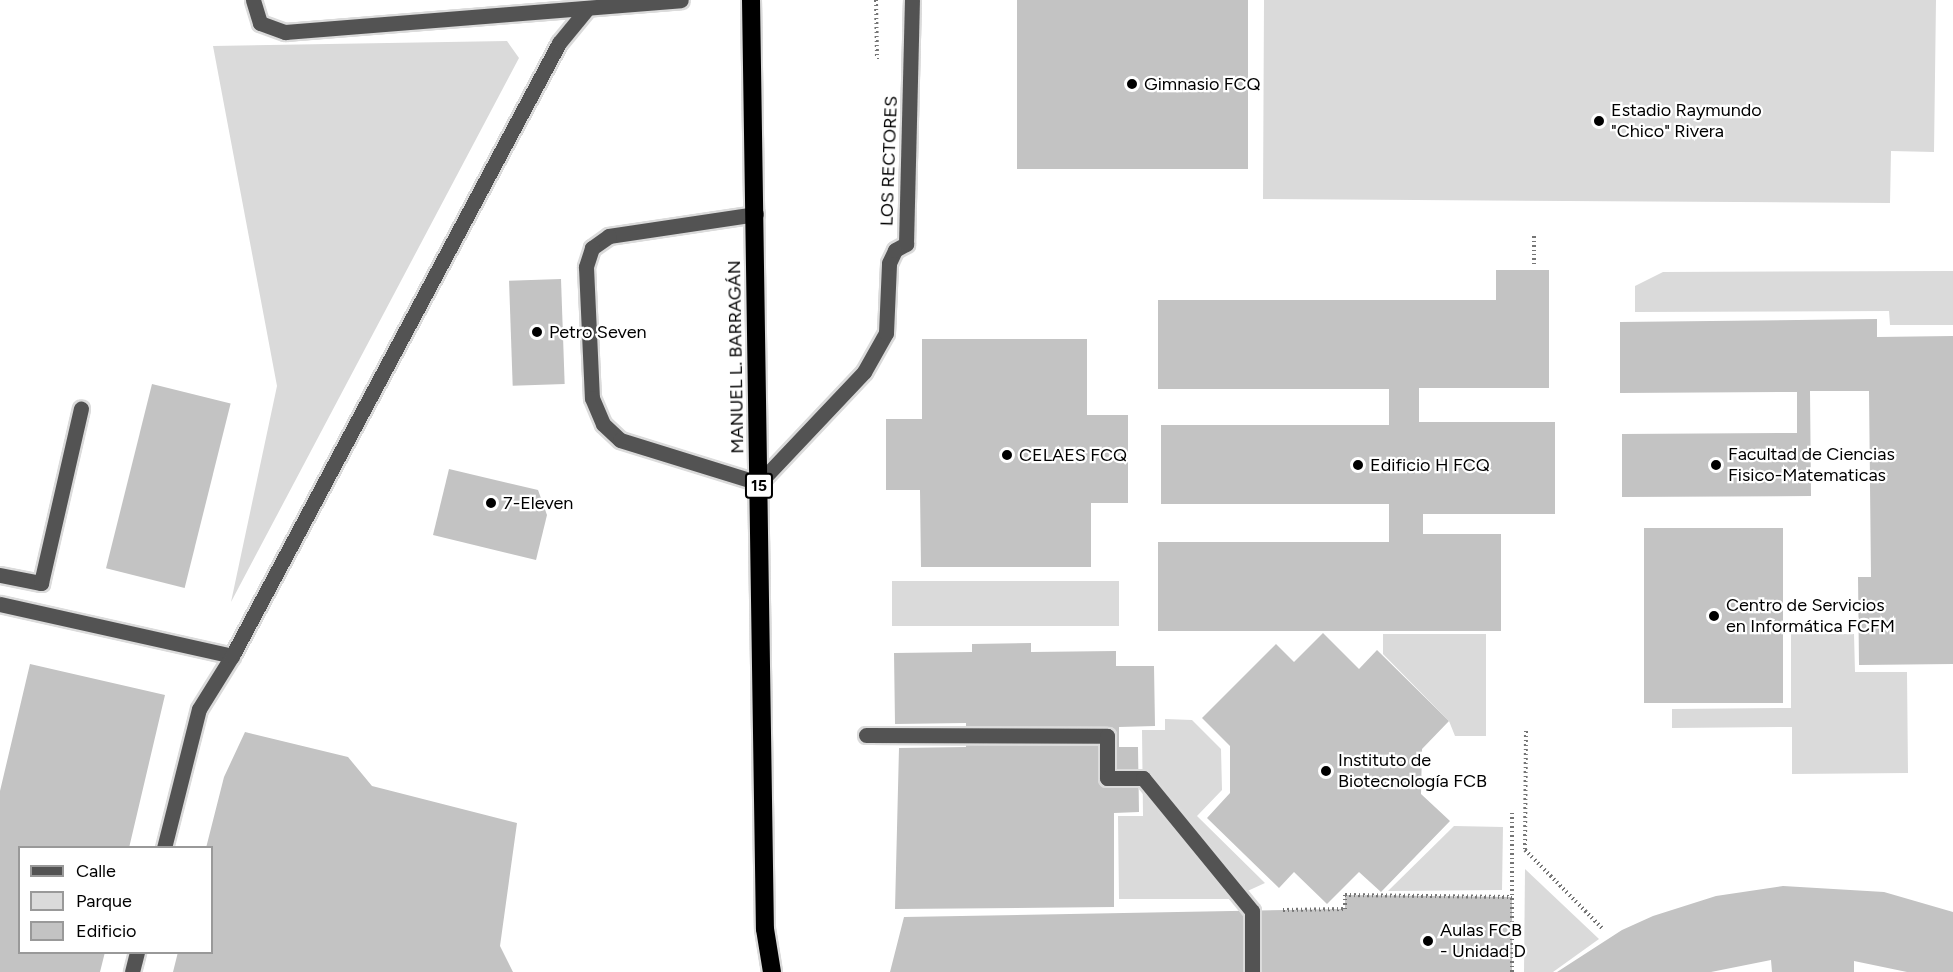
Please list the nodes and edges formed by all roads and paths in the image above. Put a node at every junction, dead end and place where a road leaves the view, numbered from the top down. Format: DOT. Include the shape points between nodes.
graph roads {
  1 [pos="253,0"];
  2 [pos="681,0"];
  3 [pos="751,0"];
  4 [pos="912,0"];
  5 [pos="586,5"];
  6 [pos="756,214"];
  7 [pos="1534,236"];
  8 [pos="1534,264"];
  9 [pos="81,409"];
  10 [pos="759,483"];
  11 [pos="0,575"];
  12 [pos="0,604"];
  13 [pos="232,656"];
  14 [pos="1526,731"];
  15 [pos="866,735"];
  16 [pos="1512,813"];
  17 [pos="165,846"];
  18 [pos="1512,897"];
  19 [pos="1252,911"];
  20 [pos="765,929"];
  21 [pos="1604,930"];
  22 [pos="136,954"];
  23 [pos="132,972"];
  24 [pos="758,972"];
  25 [pos="772,972"];
  26 [pos="1252,972"];
  27 [pos="1512,972"];
  1 -- 5 [label="street" via="260,23 285,32"];
  2 -- 5 [label="street"];
  3 -- 6 [label="highway, MANUEL L. BARRAGÁN / 15"];
  4 -- 10 [label="street, LOS RECTORES" via="906,244 895,250 889,262 886,333 864,372"];
  5 -- 13 [label="street" via="559,43"];
  6 -- 10 [label="highway, MANUEL L. BARRAGÁN / 15"];
  6 -- 10 [label="street" via="609,236 592,248 586,267 592,398 603,424 620,440"];
  7 -- 8 [label="path"];
  9 -- 11 [label="street" via="41,584"];
  10 -- 20 [label="highway, MANUEL L. BARRAGÁN / 15"];
  12 -- 13 [label="street"];
  13 -- 17 [label="street" via="199,709"];
  14 -- 21 [label="path" via="1525,850"];
  15 -- 19 [label="street" via="1107,736 1107,778 1143,778"];
  16 -- 18 [label="path"];
  18 -- 19 [label="path" via="1345,895 1345,909"];
  18 -- 27 [label="path"];
  19 -- 26 [label="street"];
  20 -- 24 [label="highway, MANUEL L. BARRAGÁN / 15"];
  20 -- 25 [label="highway, MANUEL L. BARRAGÁN / 15"];
  22 -- 23 [label="street"];
}
